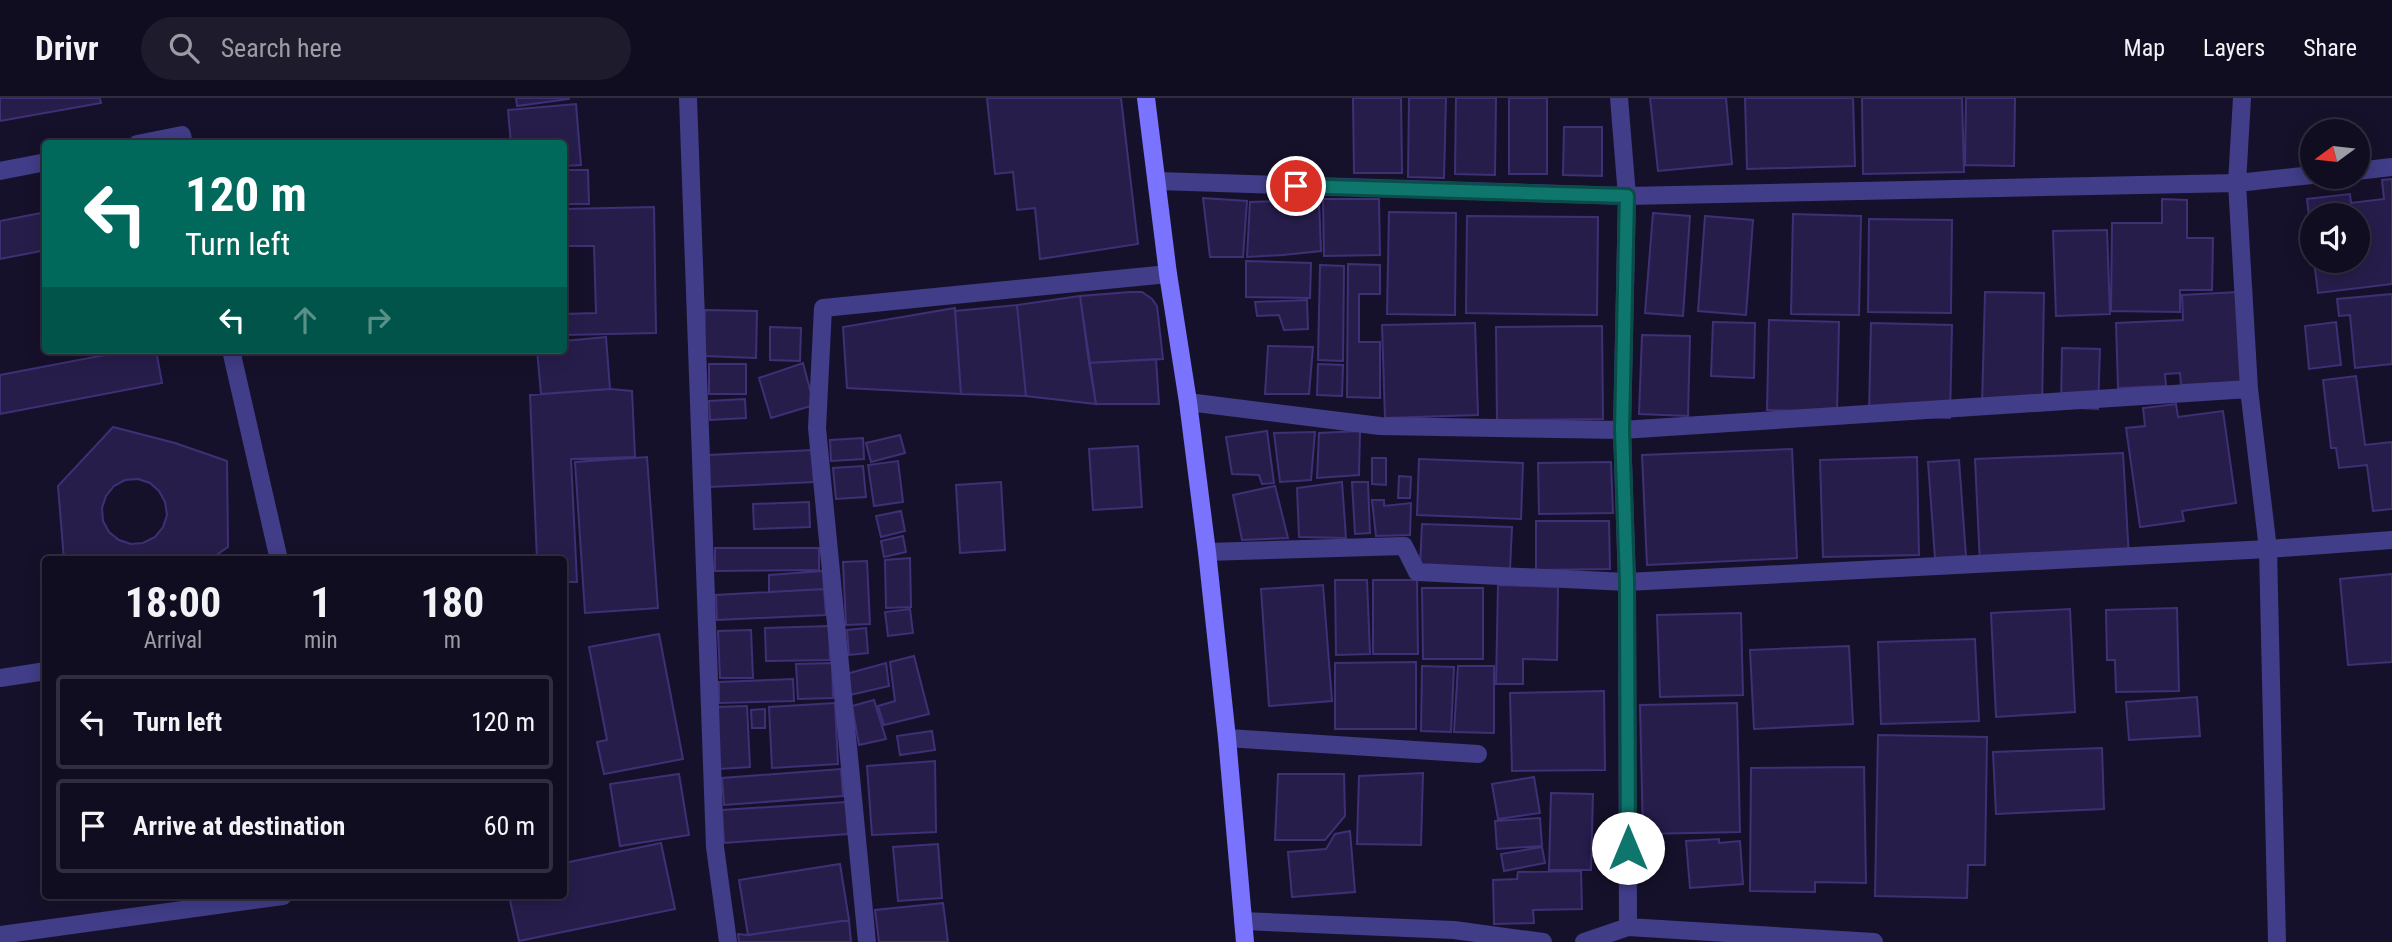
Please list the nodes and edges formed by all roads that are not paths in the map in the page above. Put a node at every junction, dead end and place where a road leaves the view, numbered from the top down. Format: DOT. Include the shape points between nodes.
graph roads {
  1 [pos="688,98"];
  2 [pos="1146,98"];
  3 [pos="1619,98"];
  4 [pos="2242,98"];
  5 [pos="157,140"];
  6 [pos="183,140"];
  7 [pos="42,163"];
  8 [pos="2392,167"];
  9 [pos="2370,170"];
  10 [pos="0,171"];
  11 [pos="2300,176"];
  12 [pos="1158,181"];
  13 [pos="2237,183"];
  14 [pos="1627,196"];
  15 [pos="1168,274"];
  16 [pos="232,354"];
  17 [pos="2249,389"];
  18 [pos="1188,402"];
  19 [pos="1622,430"];
  20 [pos="2392,540"];
  21 [pos="2268,549"];
  22 [pos="1208,552"];
  23 [pos="278,556"];
  24 [pos="1627,582"];
  25 [pos="42,672"];
  26 [pos="0,678"];
  27 [pos="1227,738"];
  28 [pos="1478,754"];
  29 [pos="261,899"];
  30 [pos="1243,921"];
  31 [pos="1628,928"];
  32 [pos="0,935"];
  33 [pos="728,942"];
  34 [pos="867,942"];
  35 [pos="1245,942"];
  36 [pos="1543,942"];
  37 [pos="1584,942"];
  38 [pos="1874,942"];
  39 [pos="2277,942"];
  1 -- 33 [label="street" via="715,847"];
  2 -- 12 [label="street"];
  3 -- 14 [label="street"];
  4 -- 13 [label="street"];
  5 -- 6 [label="street" via="182,135"];
  7 -- 10 [label="street"];
  8 -- 9 [label="street"];
  11 -- 13 [label="street"];
  12 -- 14 [label="street"];
  12 -- 15 [label="street"];
  13 -- 14 [label="street"];
  13 -- 17 [label="street"];
  14 -- 19 [label="street"];
  15 -- 18 [label="street"];
  15 -- 34 [label="street" via="823,309 817,428"];
  16 -- 23 [label="street"];
  17 -- 19 [label="street"];
  17 -- 21 [label="street"];
  18 -- 19 [label="street" via="1380,426"];
  18 -- 22 [label="street"];
  19 -- 24 [label="street"];
  20 -- 21 [label="street"];
  21 -- 24 [label="street"];
  21 -- 39 [label="street"];
  22 -- 24 [label="street" via="1404,546 1417,572"];
  22 -- 27 [label="street"];
  24 -- 31 [label="street"];
  25 -- 26 [label="street"];
  27 -- 28 [label="street"];
  27 -- 30 [label="street"];
  29 -- 32 [label="street"];
  30 -- 35 [label="street"];
  30 -- 36 [label="street" via="1454,930"];
  31 -- 37 [label="street"];
  31 -- 38 [label="street"];
}
